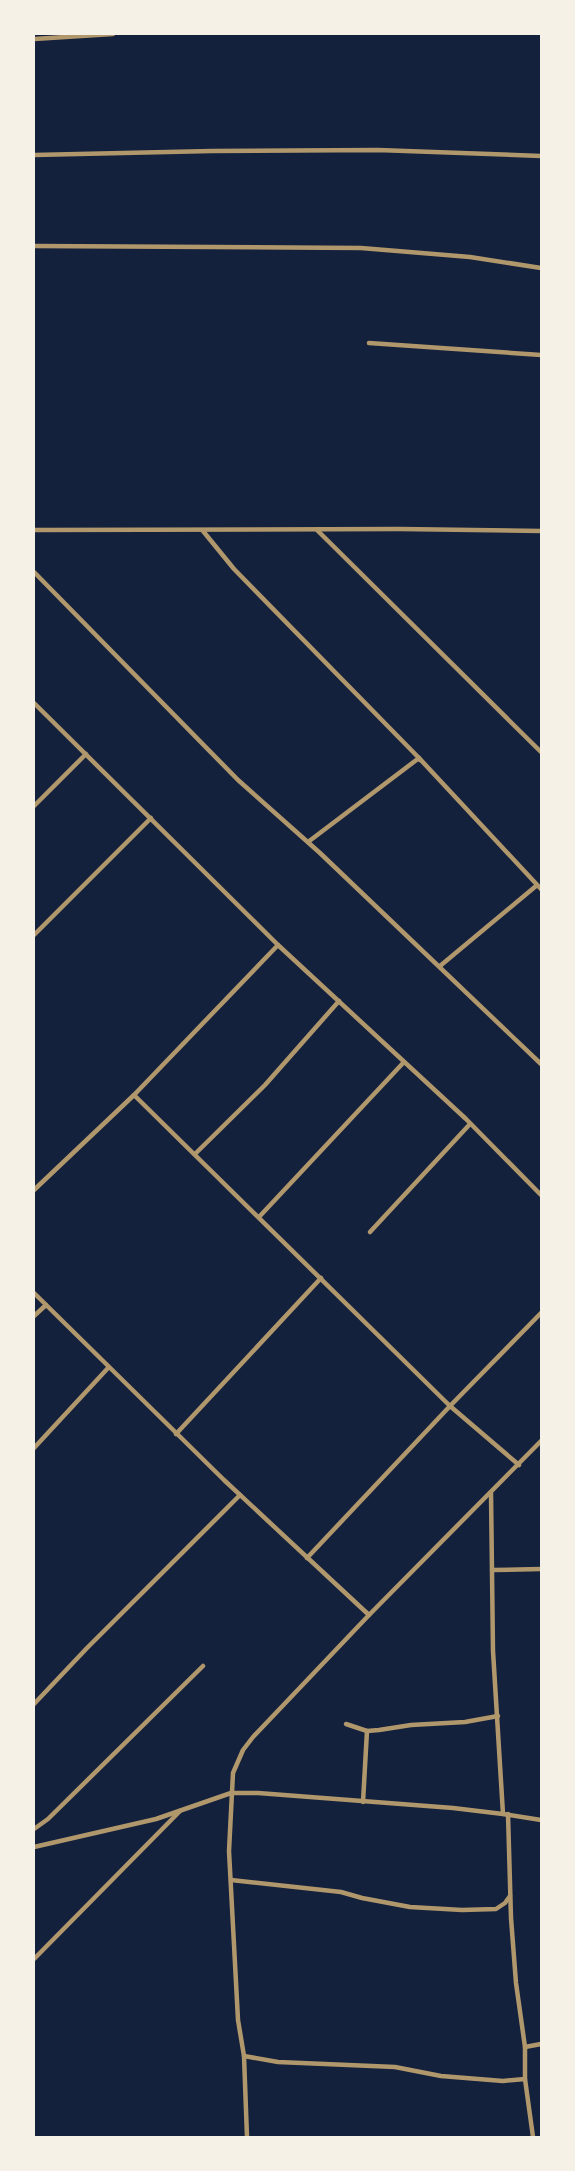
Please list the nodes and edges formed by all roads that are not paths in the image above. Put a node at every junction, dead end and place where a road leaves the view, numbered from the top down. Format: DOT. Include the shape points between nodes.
graph roads {
  1 [pos="113,34"];
  2 [pos="34,39"];
  3 [pos="34,155"];
  4 [pos="541,156"];
  5 [pos="34,246"];
  6 [pos="541,268"];
  7 [pos="369,344"];
  8 [pos="541,355"];
  9 [pos="34,530"];
  10 [pos="317,530"];
  11 [pos="203,531"];
  12 [pos="541,531"];
  13 [pos="34,572"];
  14 [pos="34,702"];
  15 [pos="541,752"];
  16 [pos="86,754"];
  17 [pos="418,758"];
  18 [pos="34,806"];
  19 [pos="150,818"];
  20 [pos="308,842"];
  21 [pos="540,889"];
  22 [pos="34,935"];
  23 [pos="278,945"];
  24 [pos="440,966"];
  25 [pos="339,1001"];
  26 [pos="404,1062"];
  27 [pos="541,1064"];
  28 [pos="134,1095"];
  29 [pos="470,1124"];
  30 [pos="195,1154"];
  31 [pos="34,1190"];
  32 [pos="541,1195"];
  33 [pos="259,1217"];
  34 [pos="370,1232"];
  35 [pos="321,1278"];
  36 [pos="34,1292"];
  37 [pos="46,1305"];
  38 [pos="541,1312"];
  39 [pos="34,1316"];
  40 [pos="108,1368"];
  41 [pos="450,1406"];
  42 [pos="176,1434"];
  43 [pos="541,1441"];
  44 [pos="34,1448"];
  45 [pos="519,1465"];
  46 [pos="491,1493"];
  47 [pos="240,1495"];
  48 [pos="307,1558"];
  49 [pos="492,1570"];
  50 [pos="541,1570"];
  51 [pos="369,1615"];
  52 [pos="203,1666"];
  53 [pos="34,1704"];
  54 [pos="498,1716"];
  55 [pos="346,1724"];
  56 [pos="367,1731"];
  57 [pos="231,1793"];
  58 [pos="363,1802"];
  59 [pos="180,1810"];
  60 [pos="505,1814"];
  61 [pos="541,1820"];
  62 [pos="34,1829"];
  63 [pos="34,1847"];
  64 [pos="231,1880"];
  65 [pos="511,1895"];
  66 [pos="34,1959"];
  67 [pos="541,2044"];
  68 [pos="525,2047"];
  69 [pos="244,2056"];
  70 [pos="525,2079"];
  71 [pos="247,2137"];
  72 [pos="533,2137"];
  1 -- 2 [label="street"];
  3 -- 4 [label="street" via="378,150"];
  5 -- 6 [label="street" via="361,248 470,257"];
  7 -- 8 [label="street"];
  9 -- 11 [label="street"];
  10 -- 11 [label="street"];
  10 -- 12 [label="street"];
  10 -- 15 [label="street"];
  11 -- 17 [label="street" via="234,568"];
  13 -- 20 [label="street" via="238,780"];
  14 -- 16 [label="street"];
  16 -- 18 [label="street"];
  16 -- 19 [label="street"];
  17 -- 20 [label="street"];
  17 -- 21 [label="street"];
  19 -- 22 [label="street"];
  19 -- 23 [label="street"];
  20 -- 24 [label="street"];
  21 -- 24 [label="street"];
  23 -- 25 [label="street"];
  23 -- 28 [label="street"];
  24 -- 27 [label="street"];
  25 -- 26 [label="street"];
  25 -- 30 [label="street" via="265,1085"];
  26 -- 29 [label="street"];
  26 -- 33 [label="street"];
  28 -- 30 [label="street"];
  28 -- 31 [label="street"];
  29 -- 32 [label="street"];
  29 -- 34 [label="street"];
  30 -- 33 [label="street"];
  33 -- 35 [label="street"];
  35 -- 41 [label="street"];
  35 -- 42 [label="street"];
  36 -- 37 [label="street"];
  37 -- 39 [label="street"];
  37 -- 40 [label="street"];
  38 -- 41 [label="street"];
  40 -- 42 [label="street"];
  40 -- 44 [label="street"];
  41 -- 45 [label="street"];
  41 -- 48 [label="street"];
  42 -- 47 [label="street"];
  43 -- 45 [label="street"];
  45 -- 46 [label="street"];
  46 -- 49 [label="street"];
  46 -- 51 [label="street"];
  47 -- 48 [label="street"];
  47 -- 53 [label="street"];
  48 -- 51 [label="street"];
  49 -- 50 [label="street"];
  49 -- 54 [label="street"];
  51 -- 57 [label="street" via="253,1737 237,1760"];
  52 -- 62 [label="street" via="48,1819"];
  54 -- 56 [label="street"];
  54 -- 60 [label="street"];
  55 -- 56 [label="street"];
  56 -- 58 [label="street"];
  57 -- 58 [label="street"];
  57 -- 59 [label="street"];
  57 -- 64 [label="street"];
  58 -- 60 [label="street"];
  59 -- 63 [label="street" via="156,1819"];
  59 -- 66 [label="street"];
  60 -- 61 [label="street"];
  60 -- 65 [label="street"];
  64 -- 65 [label="street" via="341,1892 410,1907 462,1910 496,1909"];
  64 -- 69 [label="street" via="238,2020"];
  65 -- 68 [label="street" via="516,1983"];
  67 -- 68 [label="street"];
  68 -- 70 [label="street"];
  69 -- 70 [label="street" via="278,2062 395,2068 441,2076 503,2081"];
  69 -- 71 [label="street"];
  70 -- 72 [label="street"];
}
